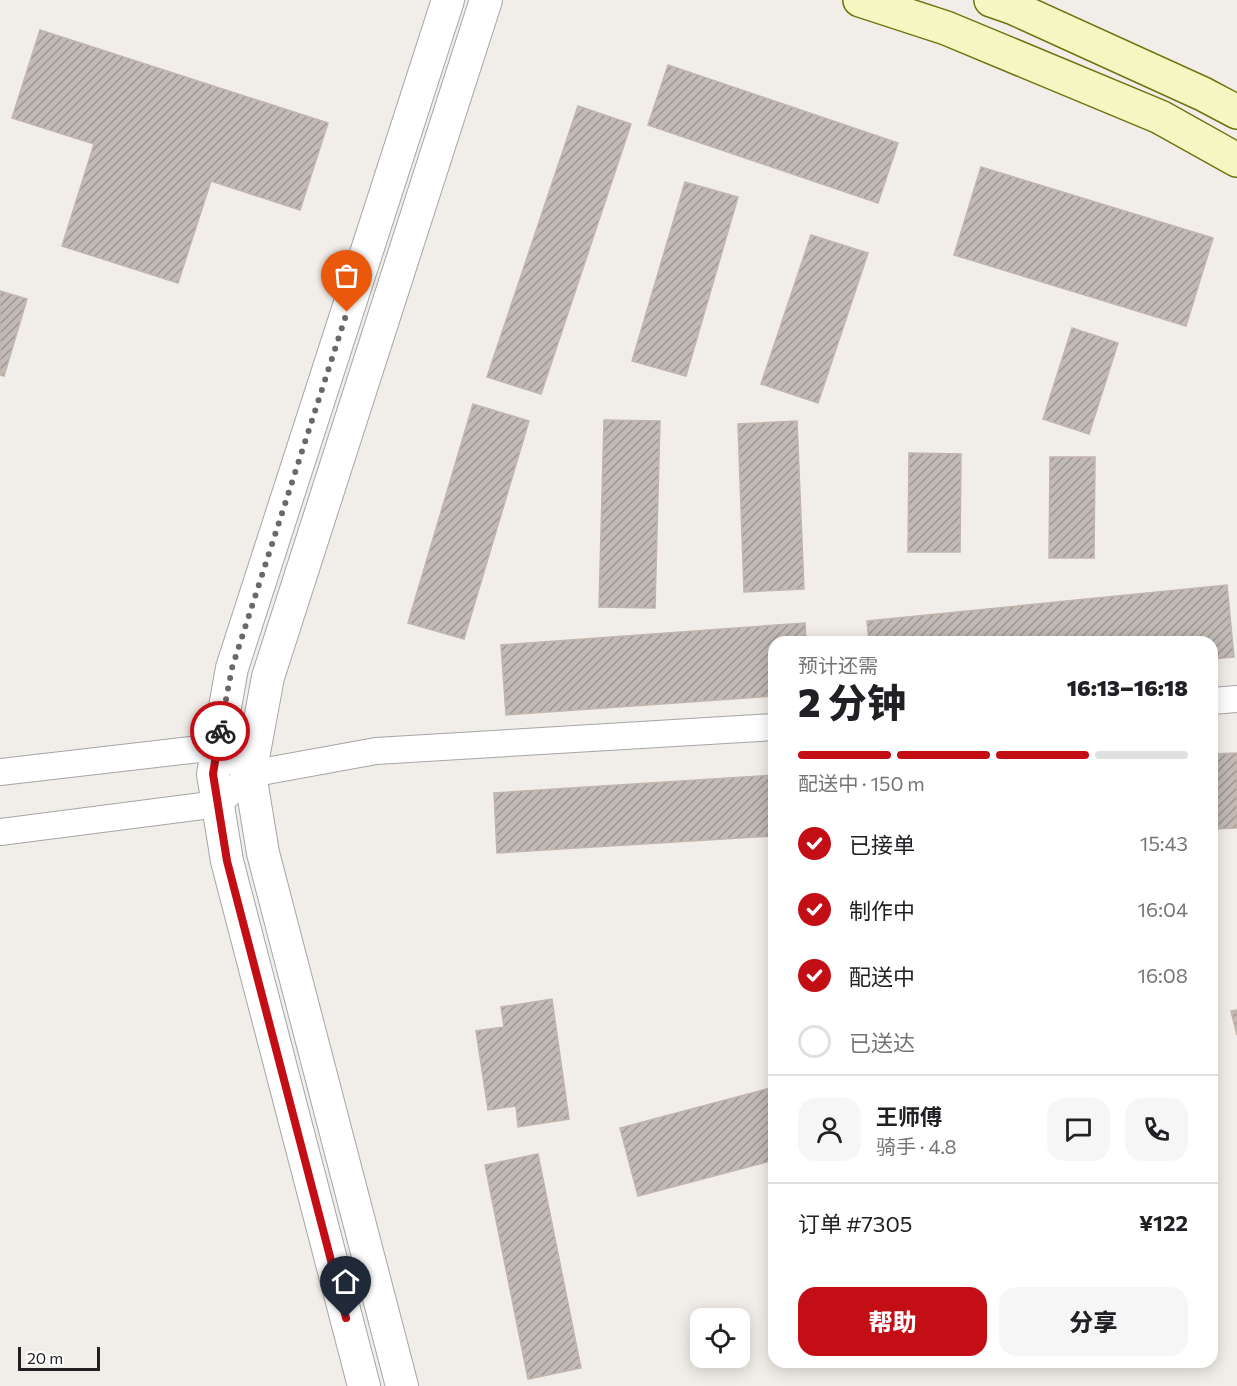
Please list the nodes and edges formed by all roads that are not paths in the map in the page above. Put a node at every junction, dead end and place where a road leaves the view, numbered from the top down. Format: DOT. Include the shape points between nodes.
graph roads {
  1 [pos="448,0"];
  2 [pos="486,0"];
  3 [pos="860,0"];
  4 [pos="991,0"];
  5 [pos="1237,112"];
  6 [pos="1237,160"];
  7 [pos="1237,699"];
  8 [pos="1218,701"];
  9 [pos="768,727"];
  10 [pos="217,747"];
  11 [pos="0,772"];
  12 [pos="250,774"];
  13 [pos="218,804"];
  14 [pos="0,832"];
  15 [pos="364,1386"];
  16 [pos="402,1386"];
  1 -- 10 [label="street" via="232,668"];
  2 -- 12 [label="street" via="268,677"];
  3 -- 6 [label="main road" via="946,28 1160,117"];
  4 -- 5 [label="main road"];
  7 -- 8 [label="street"];
  9 -- 12 [label="street" via="376,751"];
  10 -- 11 [label="street"];
  10 -- 12 [label="street"];
  10 -- 13 [label="street" via="213,774"];
  12 -- 13 [label="street"];
  12 -- 16 [label="street" via="263,853"];
  13 -- 14 [label="street"];
  13 -- 15 [label="street" via="227,861"];
}
